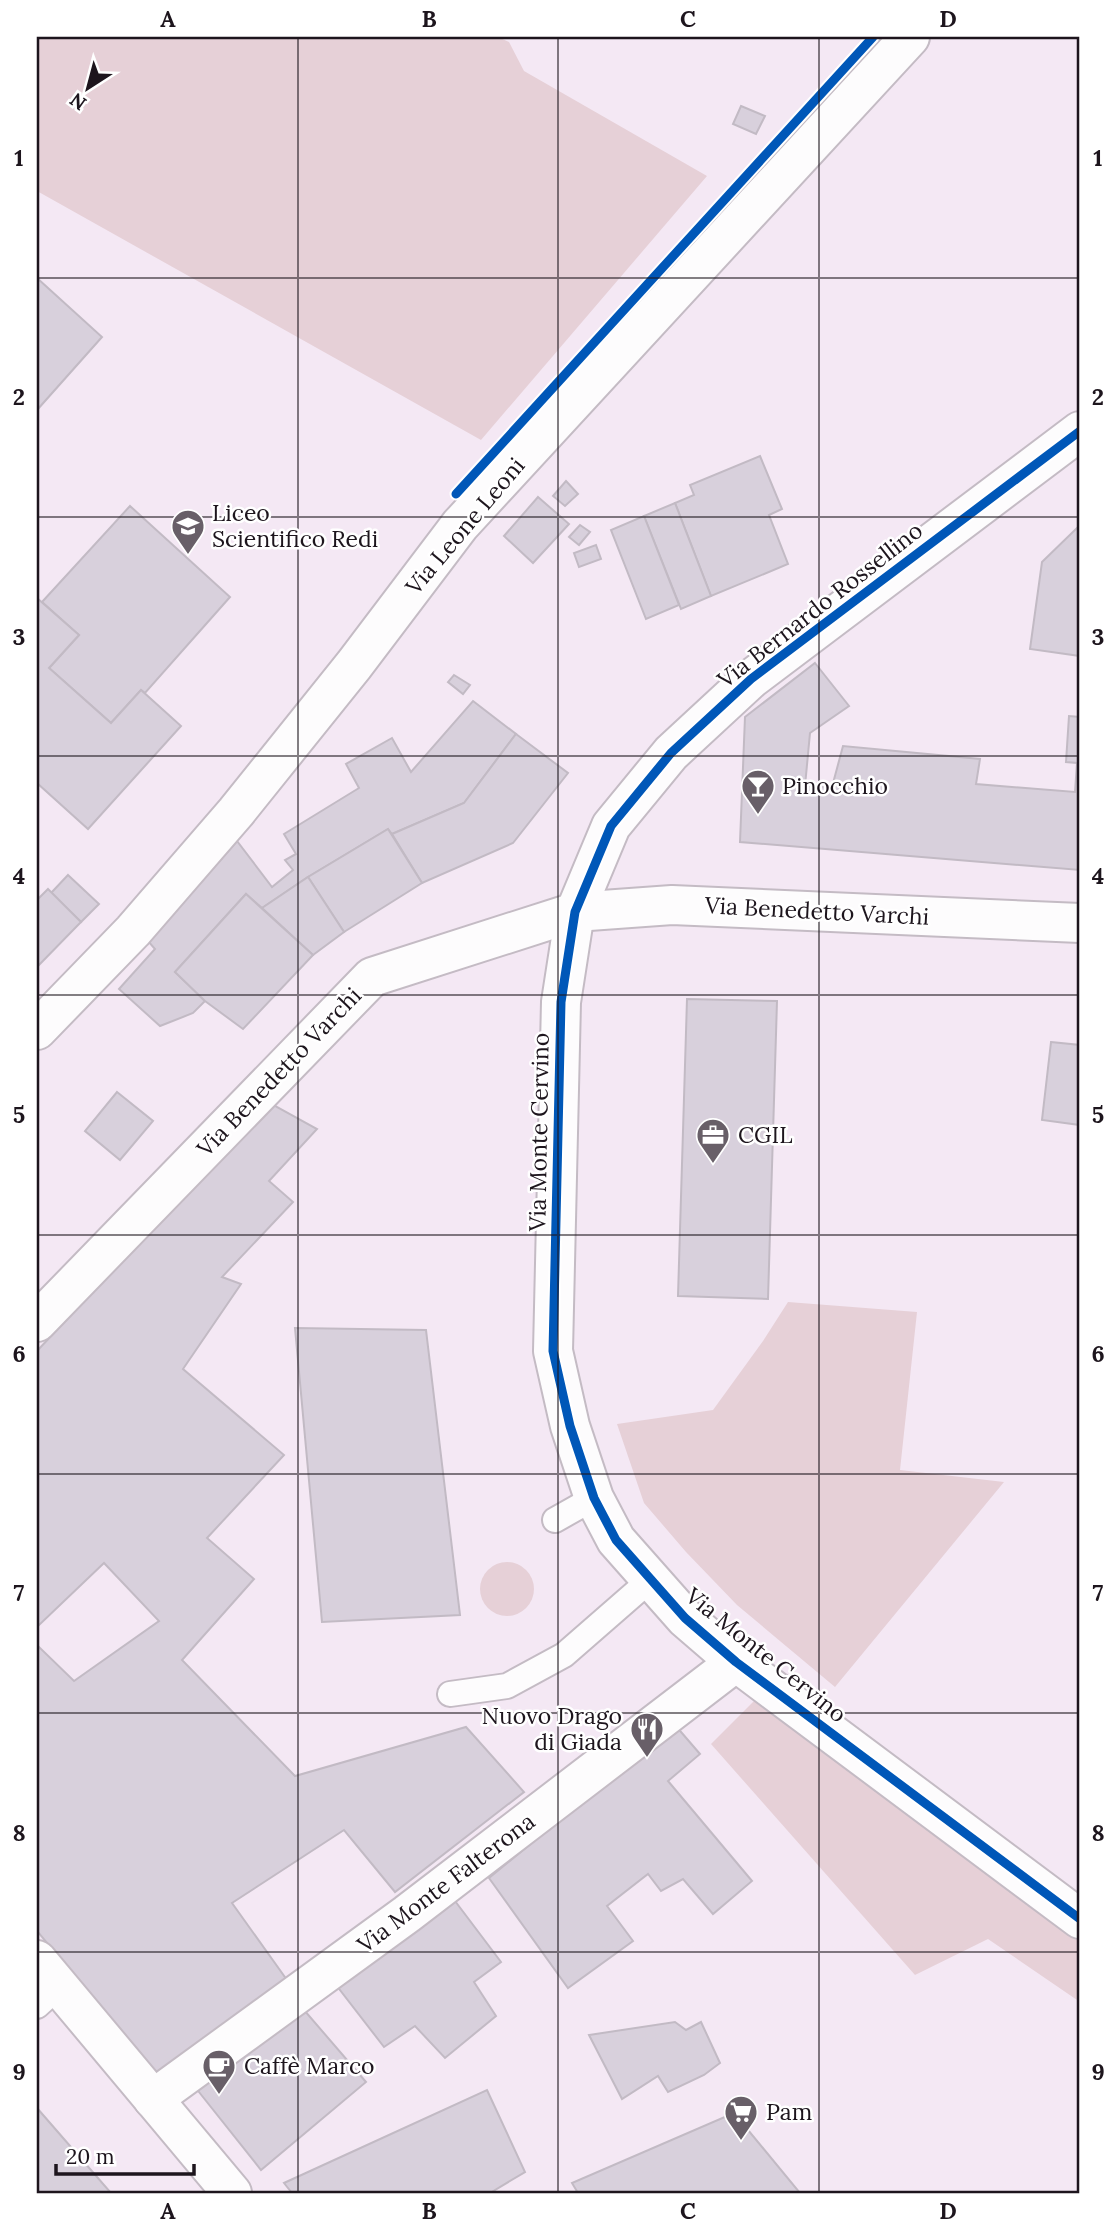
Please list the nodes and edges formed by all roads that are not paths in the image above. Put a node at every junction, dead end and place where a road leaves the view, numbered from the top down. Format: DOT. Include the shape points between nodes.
graph roads {
  1 [pos="909,37"];
  2 [pos="1080,431"];
  3 [pos="575,912"];
  4 [pos="1080,923"];
  5 [pos="37,1030"];
  6 [pos="37,1322"];
  7 [pos="594,1498"];
  8 [pos="555,1520"];
  9 [pos="650,1580"];
  10 [pos="736,1662"];
  11 [pos="450,1694"];
  12 [pos="1080,1919"];
  13 [pos="44,1984"];
  14 [pos="153,2099"];
  15 [pos="232,2193"];
  1 -- 5 [label="street, Via Leone Leoni" via="460,525 236,812 133,932"];
  2 -- 3 [label="street, Via Bernardo Rossellino" via="751,679 671,753 611,826"];
  3 -- 4 [label="street, Via Benedetto Varchi" via="673,905"];
  3 -- 6 [label="street, Via Benedetto Varchi" via="372,977"];
  3 -- 7 [label="street, Via Monte Cervino" via="561,1003 553,1351 570,1426"];
  7 -- 8 [label="lane"];
  7 -- 9 [label="street, Via Monte Cervino" via="616,1541"];
  9 -- 10 [label="street, Via Monte Cervino"];
  9 -- 11 [label="lane" via="564,1655 507,1686"];
  10 -- 12 [label="street, Via Monte Cervino"];
  10 -- 14 [label="street, Via Monte Falterona" via="407,1914"];
  13 -- 14 [label="street"];
  14 -- 15 [label="street"];
}
